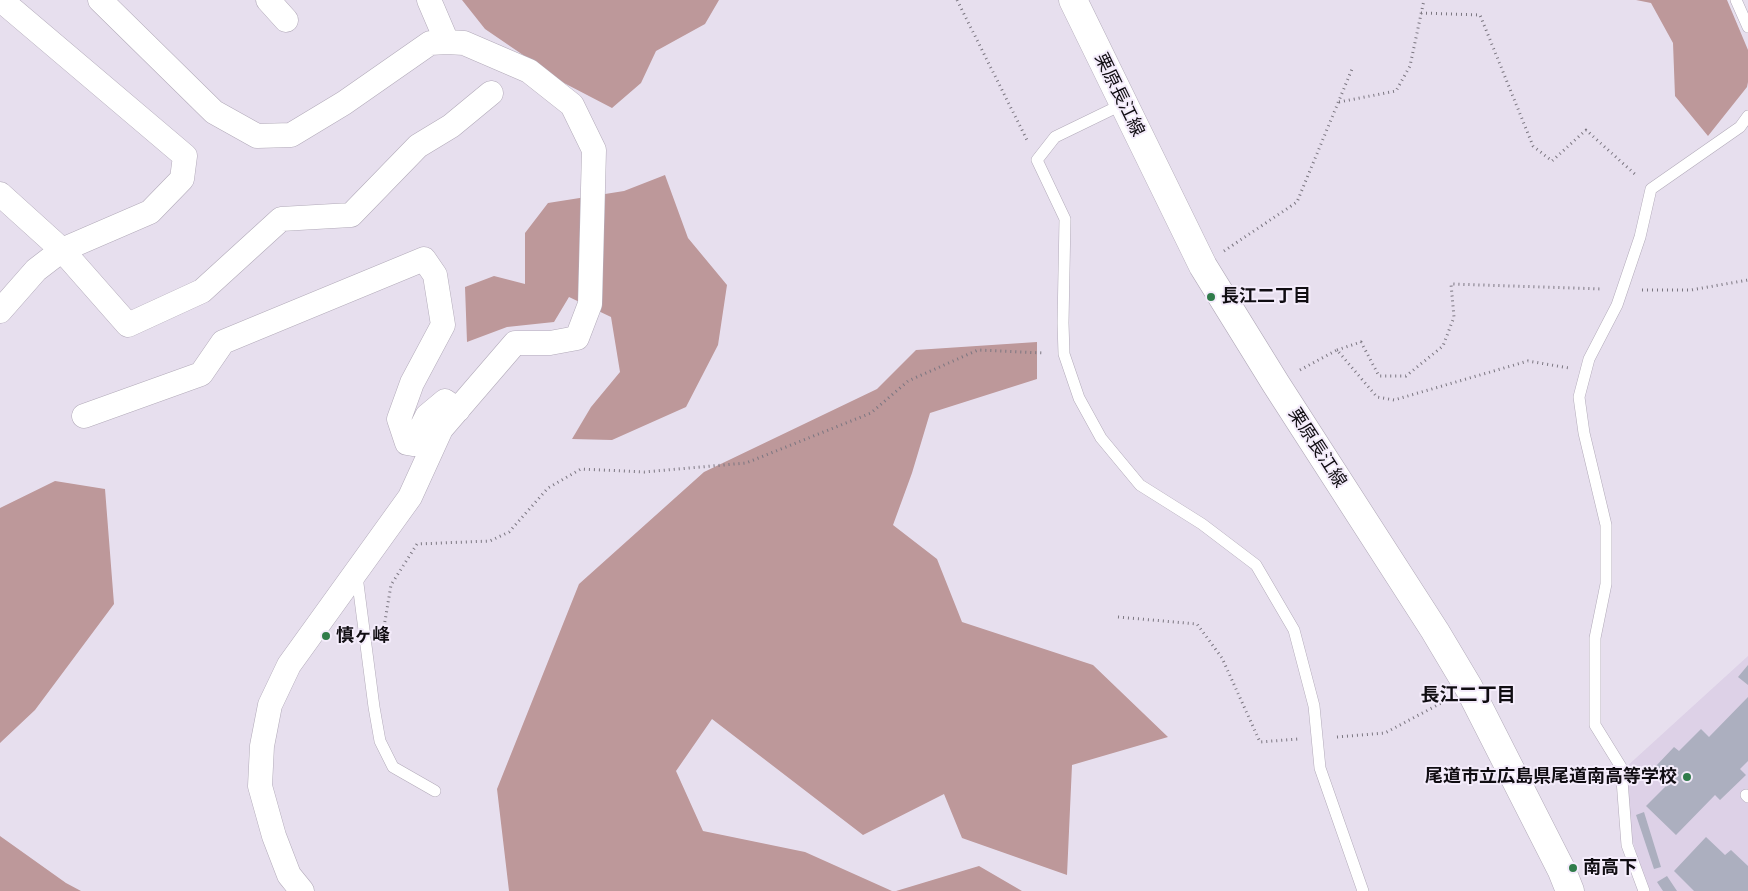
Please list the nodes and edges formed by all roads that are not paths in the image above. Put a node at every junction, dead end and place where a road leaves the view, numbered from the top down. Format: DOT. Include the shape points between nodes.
graph roads {
  1 [pos="1,0"];
  2 [pos="100,0"];
  3 [pos="268,0"];
  4 [pos="430,0"];
  5 [pos="1073,0"];
  6 [pos="1736,0"];
  7 [pos="286,20"];
  8 [pos="1748,27"];
  9 [pos="447,42"];
  10 [pos="491,93"];
  11 [pos="1123,104"];
  12 [pos="1748,116"];
  13 [pos="0,194"];
  14 [pos="62,250"];
  15 [pos="0,311"];
  16 [pos="458,410"];
  17 [pos="84,416"];
  18 [pos="356,572"];
  19 [pos="435,792"];
  20 [pos="302,891"];
  21 [pos="1362,891"];
  22 [pos="1570,891"];
  23 [pos="1644,891"];
  1 -- 14 [label="street" via="185,156 182,178 150,212"];
  2 -- 9 [label="street" via="214,112 257,136 291,135 430,44"];
  3 -- 7 [label="street"];
  4 -- 9 [label="street"];
  5 -- 11 [label="main road, 栗原長江線"];
  6 -- 8 [label="lane"];
  9 -- 16 [label="street" via="464,43 530,71 572,105 594,150 590,304 577,338 550,343 515,343"];
  10 -- 14 [label="street" via="451,126 418,146 351,215 281,219 202,291 128,325"];
  11 -- 21 [label="lane" via="1056,137 1037,160 1065,219 1064,354 1079,398 1101,438 1140,485 1202,524 1256,565 1294,630 1314,706 1320,768"];
  11 -- 22 [label="main road, 栗原長江線" via="1203,266 1469,688"];
  12 -- 23 [label="lane" via="1740,127 1651,189 1640,237 1617,305 1589,359 1578,397 1606,525 1606,584 1596,638 1595,725 1621,767 1628,845"];
  13 -- 14 [label="street"];
  14 -- 15 [label="street" via="36,270"];
  16 -- 17 [label="street" via="445,401 428,416 414,444 407,443 399,419 412,383 443,325 435,275 424,259 223,342 202,374"];
  16 -- 18 [label="street" via="442,429 410,496"];
  18 -- 19 [label="lane" via="380,741 393,767"];
  18 -- 20 [label="street" via="289,665 270,705 262,746 260,786 274,836 290,874"];
}
